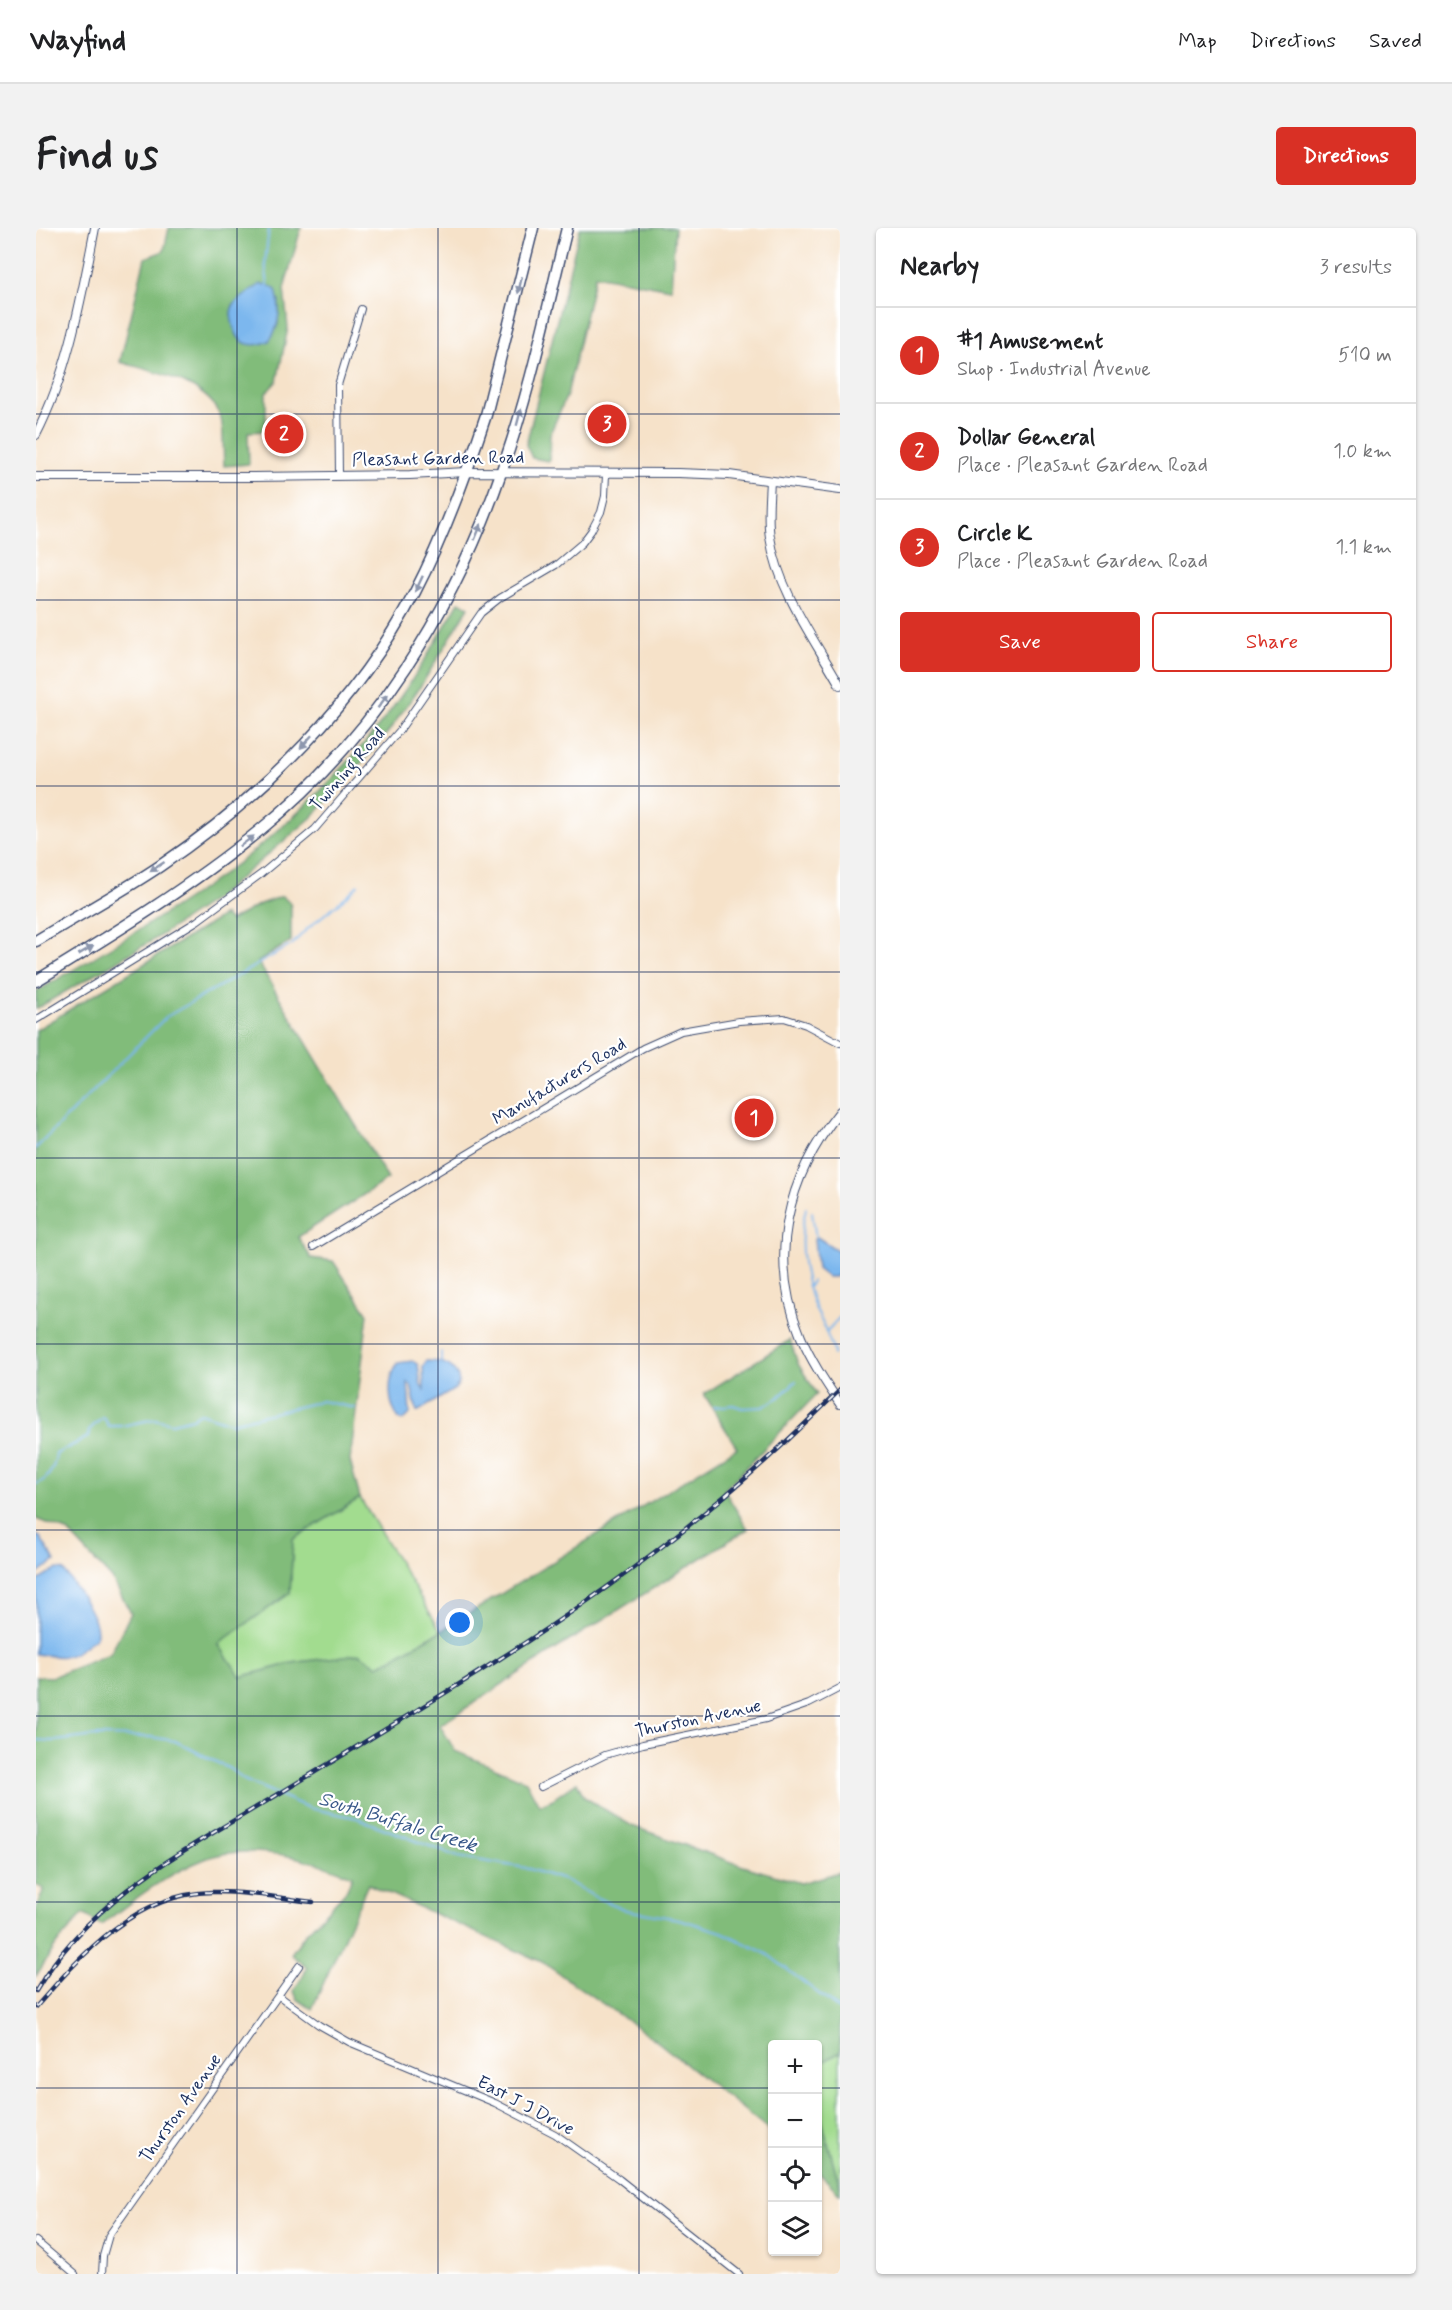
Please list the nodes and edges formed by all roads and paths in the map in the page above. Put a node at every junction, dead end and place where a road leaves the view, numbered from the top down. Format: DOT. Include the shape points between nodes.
graph roads {
  1 [pos="95,228"];
  2 [pos="533,228"];
  3 [pos="567,228"];
  4 [pos="361,309"];
  5 [pos="36,435"];
  6 [pos="466,472"];
  7 [pos="502,472"];
  8 [pos="606,474"];
  9 [pos="339,475"];
  10 [pos="36,477"];
  11 [pos="770,481"];
  12 [pos="840,490"];
  13 [pos="840,685"];
  14 [pos="36,941"];
  15 [pos="36,981"];
  16 [pos="36,1020"];
  17 [pos="840,1043"];
  18 [pos="840,1111"];
  19 [pos="313,1247"];
  20 [pos="840,1404"];
  21 [pos="840,1688"];
  22 [pos="541,1787"];
  23 [pos="299,1966"];
  24 [pos="279,1996"];
  25 [pos="36,2241"];
  26 [pos="75,2274"];
  27 [pos="102,2274"];
  28 [pos="739,2274"];
  1 -- 5 [label="main road" via="64,366"];
  2 -- 6 [label="highway, one-way" via="486,415"];
  7 -- 3 [label="highway, one-way"];
  4 -- 9 [label="street" via="338,385"];
  6 -- 7 [label="main road, Pleasant Garden Road"];
  6 -- 9 [label="main road, Pleasant Garden Road"];
  6 -- 14 [label="highway, one-way" via="450,519 415,593 384,644 350,692 286,764 216,825 159,867"];
  7 -- 8 [label="main road, Pleasant Garden Road"];
  15 -- 7 [label="highway, one-way" via="134,922 206,872 262,830 341,753 398,681 436,619 470,552"];
  8 -- 11 [label="main road, Pleasant Garden Road" via="729,475"];
  8 -- 16 [label="street, Twining Road" via="601,512 582,543 556,565 481,613 400,730 315,829 197,921"];
  9 -- 10 [label="main road, Pleasant Garden Road"];
  11 -- 12 [label="main road, Pleasant Garden Road"];
  11 -- 13 [label="main road" via="770,537 777,566"];
  17 -- 19 [label="street, Manufacturers Road" via="784,1018 681,1031 643,1048"];
  18 -- 20 [label="main road" via="821,1136 798,1179 788,1220 785,1260 786,1286 801,1338"];
  21 -- 22 [label="street, Thurston Avenue" via="766,1719 605,1755"];
  23 -- 24 [label="street, Thurston Avenue"];
  24 -- 27 [label="street, Thurston Avenue" via="109,2235"];
  24 -- 28 [label="street, East J J Drive" via="349,2042 495,2103 555,2134 620,2179"];
  25 -- 26 [label="street"];
}
